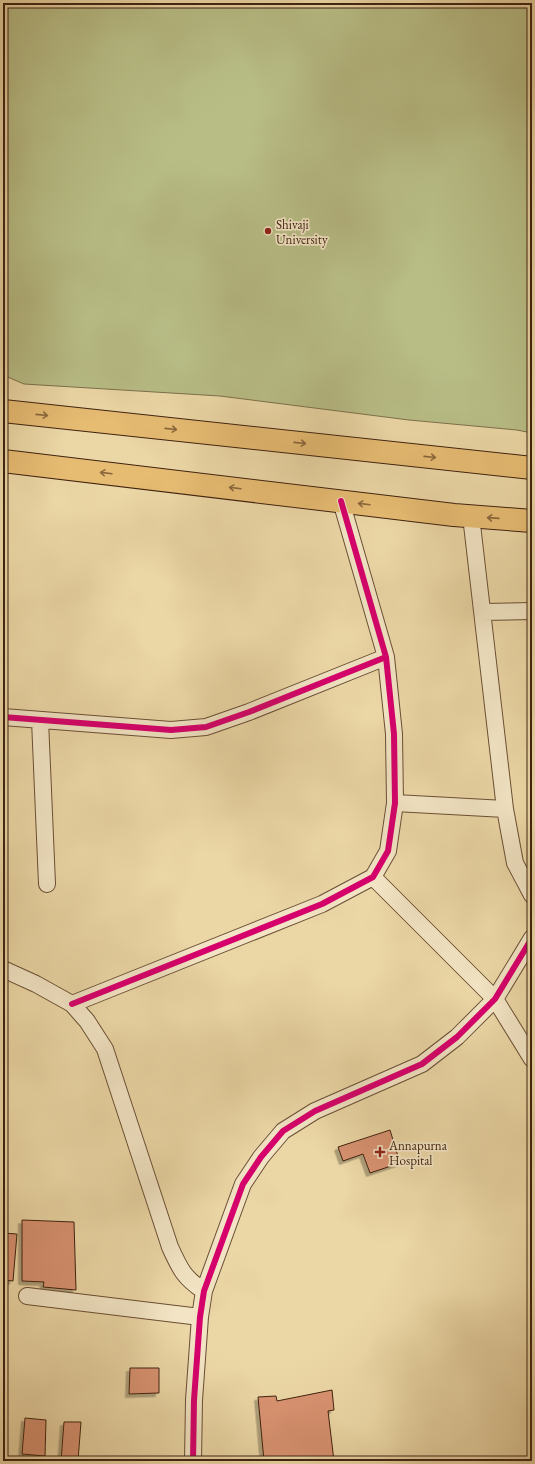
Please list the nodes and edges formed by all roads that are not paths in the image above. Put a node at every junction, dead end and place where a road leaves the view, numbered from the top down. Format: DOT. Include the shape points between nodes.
graph roads {
  1 [pos="3,411"];
  2 [pos="3,461"];
  3 [pos="532,468"];
  4 [pos="341,502"];
  5 [pos="471,516"];
  6 [pos="532,520"];
  7 [pos="532,611"];
  8 [pos="483,612"];
  9 [pos="386,657"];
  10 [pos="3,717"];
  11 [pos="40,720"];
  12 [pos="395,803"];
  13 [pos="505,808"];
  14 [pos="373,877"];
  15 [pos="47,884"];
  16 [pos="532,895"];
  17 [pos="532,938"];
  18 [pos="3,969"];
  19 [pos="495,999"];
  20 [pos="72,1004"];
  21 [pos="532,1059"];
  22 [pos="204,1291"];
  23 [pos="26,1296"];
  24 [pos="200,1317"];
  25 [pos="192,1461"];
  1 -- 3 [label="main road, one-way"];
  4 -- 2 [label="main road, one-way"];
  5 -- 4 [label="main road, one-way"];
  4 -- 9 [label="street"];
  6 -- 5 [label="main road, one-way"];
  5 -- 8 [label="street"];
  7 -- 8 [label="street"];
  8 -- 13 [label="street"];
  9 -- 11 [label="street" via="206,727 171,730"];
  9 -- 12 [label="street" via="394,734"];
  10 -- 11 [label="street"];
  11 -- 15 [label="street"];
  12 -- 13 [label="street"];
  12 -- 14 [label="street" via="388,851"];
  13 -- 16 [label="street" via="515,863"];
  14 -- 19 [label="street"];
  14 -- 20 [label="street" via="322,904"];
  17 -- 19 [label="street"];
  18 -- 20 [label="street"];
  19 -- 21 [label="street"];
  19 -- 22 [label="street" via="457,1038 422,1064 315,1110 283,1131 243,1184"];
  20 -- 22 [label="street" via="87,1020 105,1049 170,1247 179,1267 191,1282"];
  22 -- 24 [label="street"];
  23 -- 24 [label="street"];
  24 -- 25 [label="street"];
}
